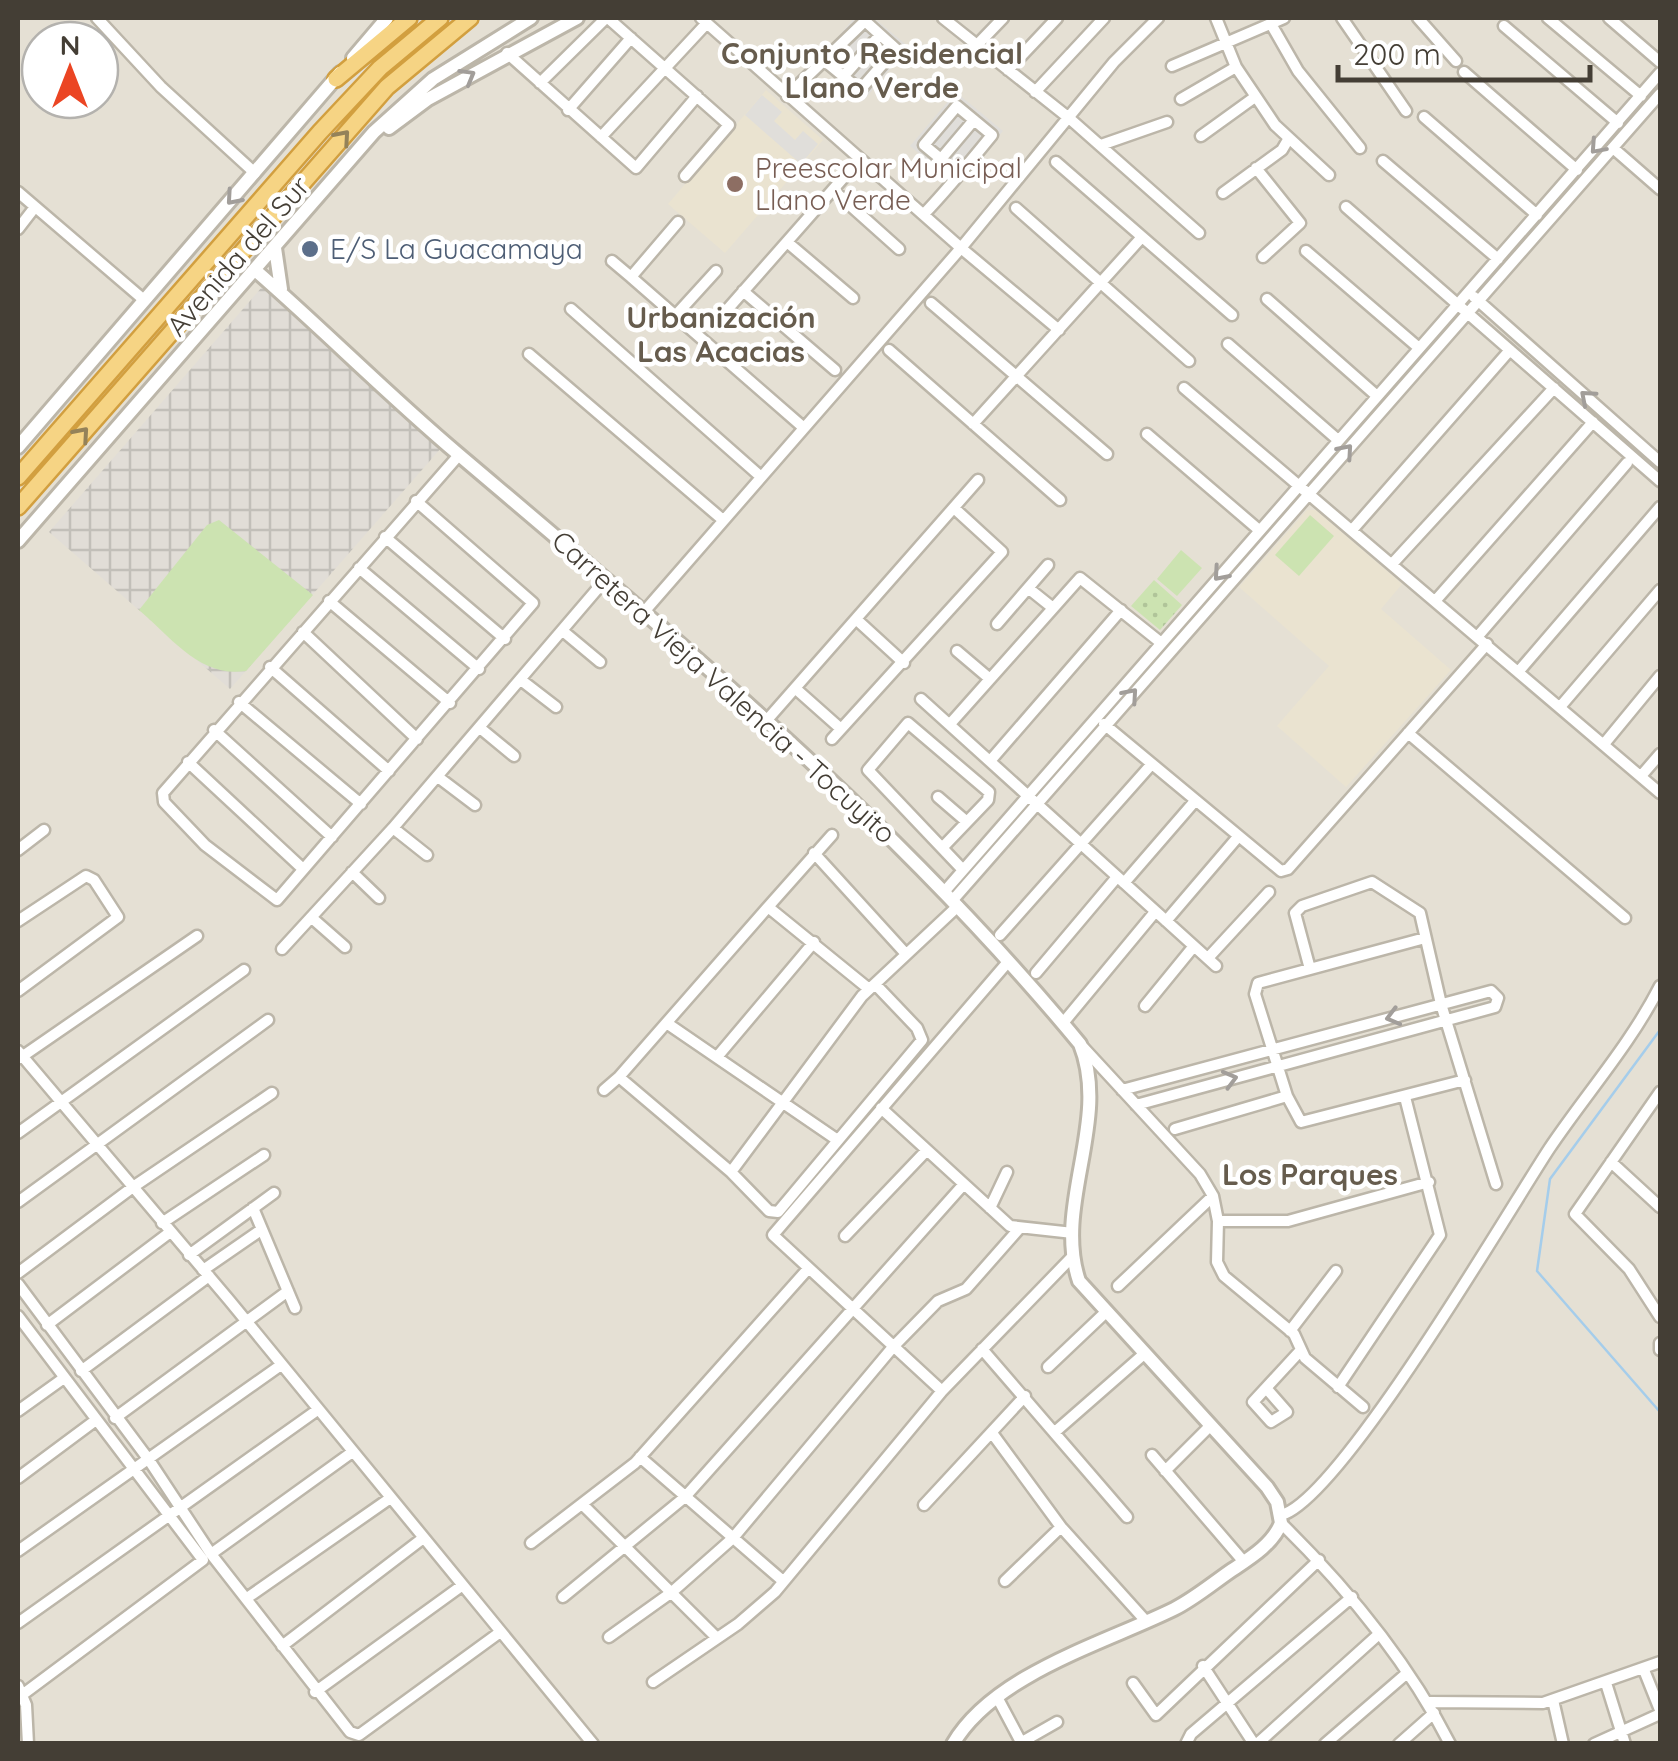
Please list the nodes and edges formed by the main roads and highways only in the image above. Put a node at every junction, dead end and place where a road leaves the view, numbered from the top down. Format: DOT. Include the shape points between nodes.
graph roads {
  1 [pos="409,18"];
  2 [pos="440,18"];
  3 [pos="470,18"];
  4 [pos="336,79"];
  5 [pos="18,474"];
  6 [pos="18,507"];
  1 -- 4 [label="highway"];
  2 -- 5 [label="highway, Avenida del Sur" via="380,68 320,132"];
  6 -- 3 [label="highway, Avenida del Sur, one-way" via="387,86"];
}
